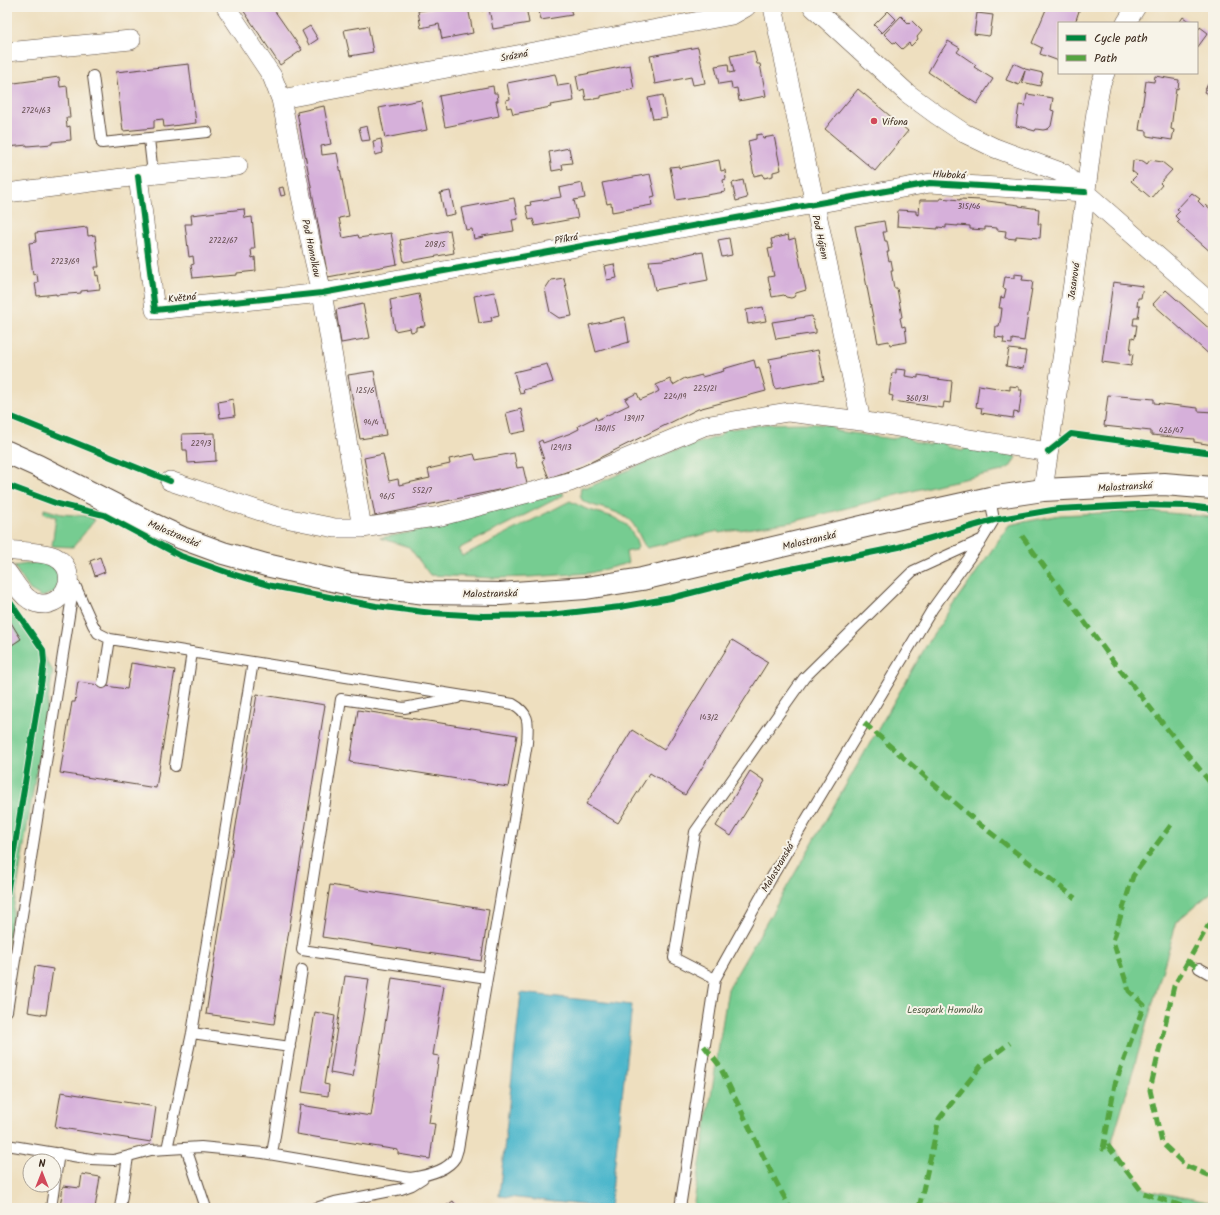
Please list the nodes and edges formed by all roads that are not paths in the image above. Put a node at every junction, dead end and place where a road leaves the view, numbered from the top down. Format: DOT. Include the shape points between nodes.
graph roads {
  1 [pos="226,7"];
  2 [pos="746,7"];
  3 [pos="773,7"];
  4 [pos="813,7"];
  5 [pos="1136,7"];
  6 [pos="1127,22"];
  7 [pos="131,40"];
  8 [pos="7,52"];
  9 [pos="1104,74"];
  10 [pos="93,76"];
  11 [pos="281,99"];
  12 [pos="207,132"];
  13 [pos="149,139"];
  14 [pos="238,166"];
  15 [pos="145,175"];
  16 [pos="1085,192"];
  17 [pos="7,193"];
  18 [pos="814,203"];
  19 [pos="322,293"];
  20 [pos="1213,304"];
  21 [pos="861,421"];
  22 [pos="7,452"];
  23 [pos="1048,452"];
  24 [pos="170,481"];
  25 [pos="1213,488"];
  26 [pos="1043,490"];
  27 [pos="990,498"];
  28 [pos="362,528"];
  29 [pos="982,540"];
  30 [pos="7,550"];
  31 [pos="7,572"];
  32 [pos="71,579"];
  33 [pos="110,639"];
  34 [pos="192,652"];
  35 [pos="253,662"];
  36 [pos="103,683"];
  37 [pos="465,697"];
  38 [pos="174,766"];
  39 [pos="1199,968"];
  40 [pos="302,970"];
  41 [pos="1213,976"];
  42 [pos="487,978"];
  43 [pos="715,979"];
  44 [pos="7,1011"];
  45 [pos="192,1033"];
  46 [pos="290,1047"];
  47 [pos="7,1144"];
  48 [pos="186,1148"];
  49 [pos="167,1149"];
  50 [pos="60,1153"];
  51 [pos="62,1153"];
  52 [pos="272,1154"];
  53 [pos="128,1157"];
  54 [pos="428,1175"];
  55 [pos="53,1193"];
  56 [pos="51,1208"];
  57 [pos="120,1208"];
  58 [pos="206,1208"];
  59 [pos="316,1208"];
  60 [pos="680,1208"];
  1 -- 11 [label="street, Pod Homolkou" via="272,76"];
  2 -- 11 [label="street, Srázná" via="732,15"];
  3 -- 18 [label="street, Pod Hájem"];
  4 -- 16 [label="street" via="907,93 937,115 964,133 995,148 1063,173"];
  5 -- 6 [label="street"];
  7 -- 8 [label="street"];
  9 -- 16 [label="street, Jasanová"];
  10 -- 13 [label="lane" via="102,143"];
  11 -- 19 [label="street, Pod Homolkou"];
  12 -- 13 [label="lane"];
  13 -- 15 [label="lane"];
  14 -- 15 [label="street"];
  15 -- 17 [label="street"];
  15 -- 19 [label="street, Květná" via="155,310"];
  16 -- 18 [label="street, Hluboká" via="930,183"];
  16 -- 20 [label="street"];
  16 -- 23 [label="street, Jasanová"];
  18 -- 19 [label="street, Příkrá"];
  18 -- 21 [label="street, Pod Hájem"];
  19 -- 28 [label="street, Pod Homolkou"];
  21 -- 23 [label="street"];
  21 -- 28 [label="street" via="788,412 704,426 570,482 440,516"];
  22 -- 27 [label="main road, Malostranská" via="154,525 223,553 266,566 350,584 426,592 500,594 586,588 635,580"];
  23 -- 26 [label="street, Jasanová"];
  24 -- 28 [label="street" via="275,516 335,528"];
  25 -- 26 [label="main road, Malostranská" via="1164,484"];
  26 -- 27 [label="main road, Malostranská"];
  27 -- 29 [label="lane, Malostranská" via="994,520"];
  29 -- 43 [label="lane, Malostranská" via="928,615 773,875"];
  29 -- 43 [label="lane" via="913,571 804,678 695,832 674,958"];
  30 -- 32 [label="street" via="52,556 63,564"];
  31 -- 32 [label="street" via="24,595 32,602 41,604 52,603 60,598"];
  32 -- 33 [label="lane" via="98,633"];
  32 -- 44 [label="lane"];
  33 -- 34 [label="lane"];
  33 -- 36 [label="lane"];
  34 -- 35 [label="lane"];
  34 -- 38 [label="lane"];
  35 -- 37 [label="lane"];
  35 -- 45 [label="lane"];
  37 -- 42 [label="lane" via="513,704 526,715 528,726"];
  37 -- 42 [label="lane" via="404,708 341,699 302,950"];
  39 -- 41 [label="lane"];
  40 -- 46 [label="lane"];
  42 -- 54 [label="lane" via="458,1149 454,1160"];
  43 -- 60 [label="lane, Malostranská"];
  45 -- 46 [label="lane"];
  45 -- 49 [label="lane"];
  46 -- 52 [label="lane"];
  47 -- 50 [label="lane"];
  48 -- 49 [label="lane"];
  48 -- 52 [label="lane"];
  48 -- 58 [label="lane"];
  49 -- 53 [label="lane" via="151,1150"];
  51 -- 53 [label="lane" via="114,1160"];
  52 -- 54 [label="lane" via="410,1178"];
  53 -- 57 [label="lane"];
  54 -- 59 [label="lane" via="401,1189"];
  55 -- 56 [label="lane"];
}
